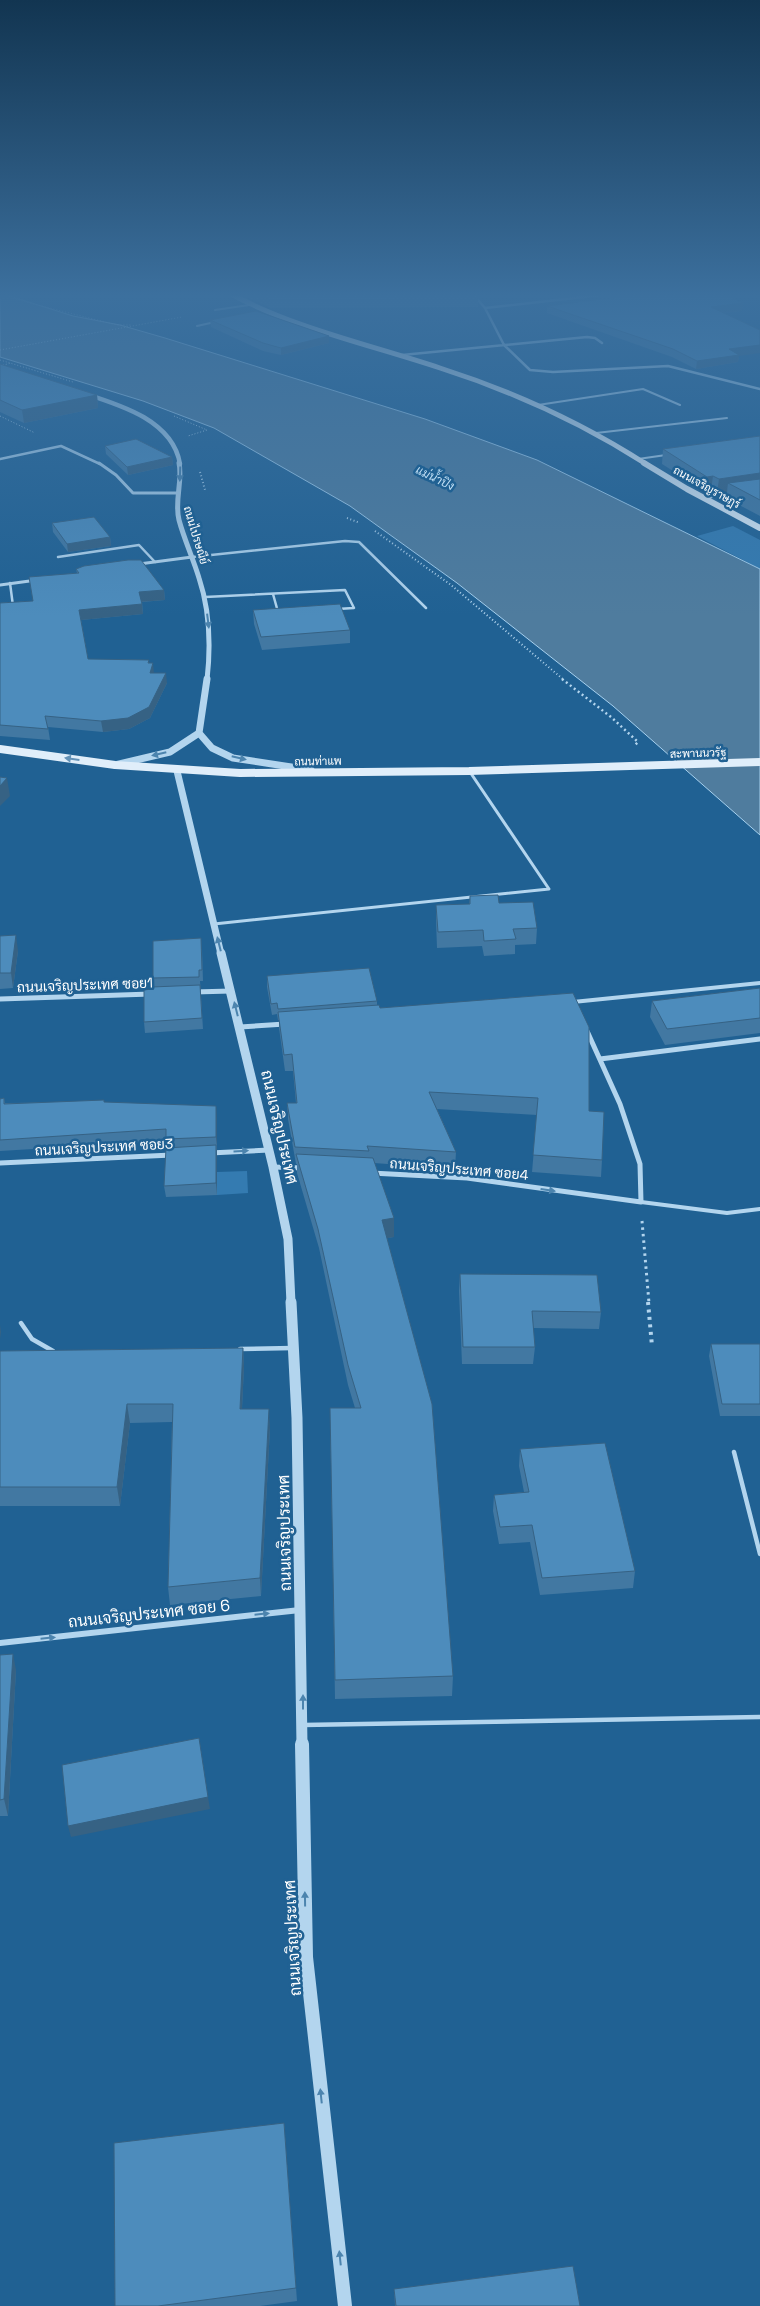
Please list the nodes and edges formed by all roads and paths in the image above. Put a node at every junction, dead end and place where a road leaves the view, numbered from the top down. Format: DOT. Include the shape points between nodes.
graph roads {
  1 [pos="104,401"];
  2 [pos="524,401"];
  3 [pos="565,401"];
  4 [pos="670,401"];
  5 [pos="536,405"];
  6 [pos="680,405"];
  7 [pos="0,416"];
  8 [pos="727,418"];
  9 [pos="596,434"];
  10 [pos="61,446"];
  11 [pos="675,454"];
  12 [pos="637,459"];
  13 [pos="0,460"];
  14 [pos="178,493"];
  15 [pos="733,494"];
  16 [pos="705,498"];
  17 [pos="347,518"];
  18 [pos="760,528"];
  19 [pos="58,557"];
  20 [pos="192,557"];
  21 [pos="155,562"];
  22 [pos="135,565"];
  23 [pos="38,579"];
  24 [pos="10,583"];
  25 [pos="0,585"];
  26 [pos="273,594"];
  27 [pos="205,597"];
  28 [pos="6,608"];
  29 [pos="426,608"];
  30 [pos="335,610"];
  31 [pos="278,613"];
  32 [pos="199,733"];
  33 [pos="0,749"];
  34 [pos="760,762"];
  35 [pos="114,765"];
  36 [pos="637,766"];
  37 [pos="615,767"];
  38 [pos="177,770"];
  39 [pos="317,771"];
  40 [pos="469,771"];
  41 [pos="214,924"];
  42 [pos="760,983"];
  43 [pos="231,991"];
  44 [pos="183,993"];
  45 [pos="154,994"];
  46 [pos="0,999"];
  47 [pos="564,1002"];
  48 [pos="573,1002"];
  49 [pos="577,1010"];
  50 [pos="289,1023"];
  51 [pos="585,1026"];
  52 [pos="240,1027"];
  53 [pos="760,1039"];
  54 [pos="600,1059"];
  55 [pos="269,1150"];
  56 [pos="180,1154"];
  57 [pos="199,1154"];
  58 [pos="0,1163"];
  59 [pos="273,1167"];
  60 [pos="311,1169"];
  61 [pos="368,1172"];
  62 [pos="641,1202"];
  63 [pos="760,1209"];
  64 [pos="21,1323"];
  65 [pos="652,1346"];
  66 [pos="295,1348"];
  67 [pos="231,1349"];
  68 [pos="61,1350"];
  69 [pos="734,1452"];
  70 [pos="760,1554"];
  71 [pos="302,1610"];
  72 [pos="0,1643"];
  73 [pos="760,1717"];
  74 [pos="303,1725"];
  75 [pos="345,2306"];
  1 -- 14 [label="street, ถนนไปรษณีย์, one-way" via="139,414 168,438 179,460"];
  2 -- 5 [label="main road, ถนนเจริญราษฎร์"];
  3 -- 5 [label="lane"];
  4 -- 6 [label="lane"];
  5 -- 9 [label="main road, ถนนเจริญราษฎร์"];
  7 -- 10 [label="path"];
  8 -- 9 [label="lane"];
  9 -- 12 [label="main road, ถนนเจริญราษฎร์"];
  10 -- 13 [label="street"];
  10 -- 14 [label="street" via="98,462 133,493"];
  11 -- 12 [label="lane"];
  12 -- 16 [label="main road, ถนนเจริญราษฎร์"];
  14 -- 20 [label="street, ถนนไปรษณีย์" via="178,518"];
  15 -- 16 [label="lane"];
  16 -- 18 [label="main road, ถนนเจริญราษฎร์"];
  17 -- 37 [label="path" via="368,526 451,584 529,653 612,717 638,742"];
  19 -- 21 [label="lane" via="140,545"];
  20 -- 21 [label="street"];
  20 -- 27 [label="street, ถนนไปรษณีย์"];
  20 -- 29 [label="lane" via="359,542"];
  21 -- 22 [label="street"];
  23 -- 24 [label="street"];
  24 -- 25 [label="street"];
  24 -- 28 [label="lane" via="13,608"];
  26 -- 27 [label="lane"];
  26 -- 30 [label="lane" via="345,590 354,608"];
  26 -- 31 [label="lane"];
  27 -- 32 [label="street, ถนนไปรษณีย์, one-way" via="210,664"];
  32 -- 35 [label="street, one-way" via="170,752"];
  32 -- 39 [label="street, one-way" via="211,747 236,758"];
  35 -- 33 [label="main road, ถนนท่าแพ, one-way"];
  34 -- 36 [label="main road, สะพานนวรัฐ"];
  35 -- 38 [label="main road, ถนนท่าแพ"];
  36 -- 37 [label="main road, ถนนท่าแพ"];
  37 -- 40 [label="main road, ถนนท่าแพ"];
  38 -- 39 [label="main road, ถนนท่าแพ"];
  38 -- 41 [label="street, ถนนเจริญประเทศ"];
  39 -- 40 [label="main road, ถนนท่าแพ"];
  40 -- 41 [label="lane" via="549,888"];
  43 -- 41 [label="street, ถนนเจริญประเทศ, one-way"];
  42 -- 48 [label="lane"];
  43 -- 44 [label="street"];
  52 -- 43 [label="street, ถนนเจริญประเทศ, one-way"];
  45 -- 46 [label="street, ถนนเจริญประเทศ ซอย1"];
  47 -- 48 [label="street"];
  48 -- 49 [label="street"];
  50 -- 52 [label="street"];
  51 -- 54 [label="street"];
  52 -- 55 [label="street, ถนนเจริญประเทศ"];
  53 -- 54 [label="street"];
  54 -- 62 [label="street" via="620,1104 640,1164"];
  57 -- 55 [label="street, one-way"];
  55 -- 59 [label="street, ถนนเจริญประเทศ"];
  56 -- 58 [label="street, ถนนเจริญประเทศ ซอย3"];
  59 -- 60 [label="street"];
  59 -- 66 [label="street, ถนนเจริญประเทศ" via="288,1239"];
  61 -- 62 [label="street, ถนนเจริญประเทศ ซอย4, one-way" via="467,1178"];
  62 -- 63 [label="lane" via="727,1213"];
  62 -- 65 [label="path"];
  64 -- 68 [label="lane" via="32,1339 51,1351"];
  66 -- 67 [label="lane"];
  66 -- 71 [label="street, ถนนเจริญประเทศ"];
  69 -- 70 [label="lane"];
  72 -- 71 [label="street, ถนนเจริญประเทศ ซอย 6, one-way"];
  74 -- 71 [label="street, ถนนเจริญประเทศ, one-way"];
  73 -- 74 [label="lane"];
  75 -- 74 [label="street, ถนนเจริญประเทศ, one-way" via="306,1957"];
}
